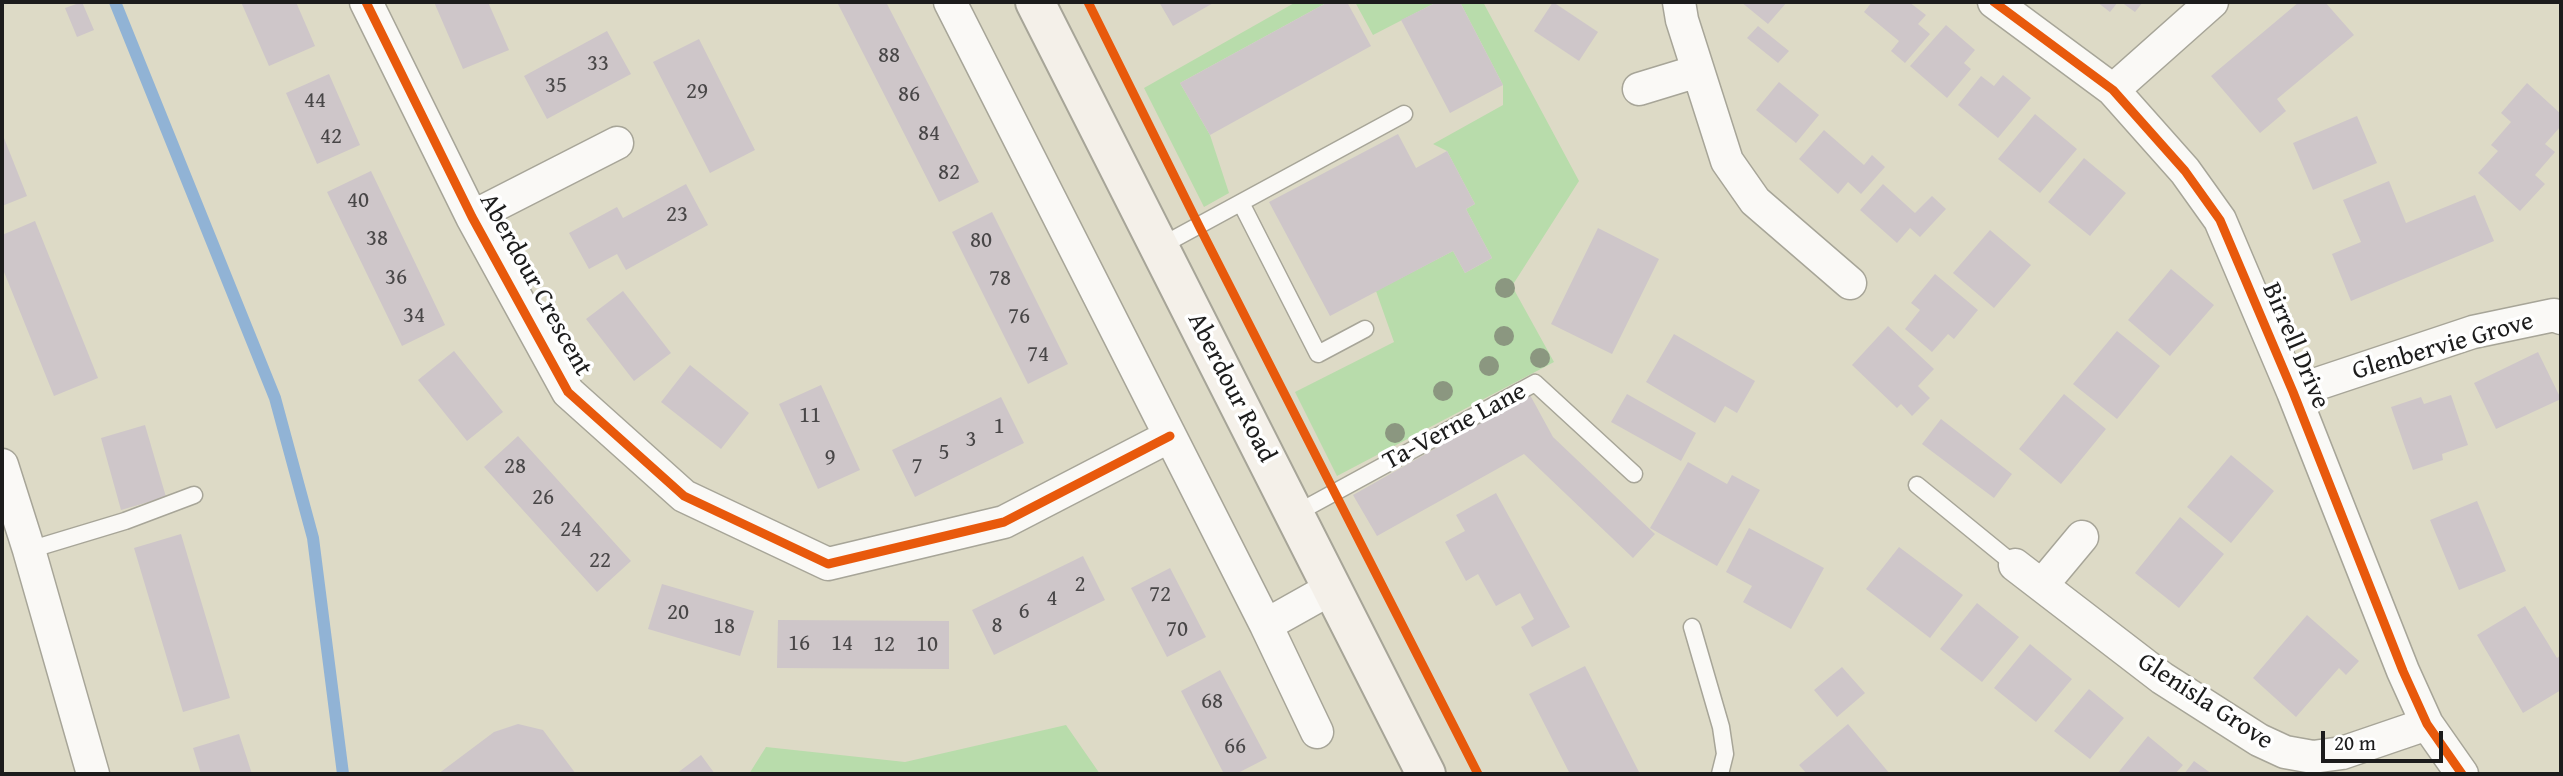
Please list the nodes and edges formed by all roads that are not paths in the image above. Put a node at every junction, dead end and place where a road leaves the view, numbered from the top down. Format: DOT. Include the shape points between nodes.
graph roads {
  1 [pos="366,2"];
  2 [pos="950,2"];
  3 [pos="1035,2"];
  4 [pos="1679,2"];
  5 [pos="1994,2"];
  6 [pos="2212,2"];
  7 [pos="1698,71"];
  8 [pos="1639,89"];
  9 [pos="2113,90"];
  10 [pos="1404,114"];
  11 [pos="617,143"];
  12 [pos="1241,203"];
  13 [pos="472,217"];
  14 [pos="1159,247"];
  15 [pos="1850,283"];
  16 [pos="2559,308"];
  17 [pos="1365,329"];
  18 [pos="2293,392"];
  19 [pos="1170,436"];
  20 [pos="2,465"];
  21 [pos="1634,474"];
  22 [pos="1917,485"];
  23 [pos="194,495"];
  24 [pos="7,500"];
  25 [pos="1295,514"];
  26 [pos="2082,537"];
  27 [pos="29,550"];
  28 [pos="2015,565"];
  29 [pos="2042,585"];
  30 [pos="1332,588"];
  31 [pos="1266,625"];
  32 [pos="1692,627"];
  33 [pos="2427,724"];
  34 [pos="1317,732"];
  35 [pos="93,774"];
  36 [pos="1426,774"];
  37 [pos="1720,774"];
  38 [pos="2462,774"];
  1 -- 13 [label="street, Aberdour Crescent"];
  2 -- 19 [label="street"];
  3 -- 14 [label="main road, Aberdour Road"];
  4 -- 7 [label="street"];
  5 -- 9 [label="street, Birrell Drive"];
  6 -- 9 [label="street"];
  7 -- 8 [label="street"];
  7 -- 15 [label="street" via="1727,161 1755,201"];
  9 -- 18 [label="street, Birrell Drive" via="2186,171 2220,220"];
  10 -- 12 [label="lane"];
  11 -- 13 [label="street, Aberdour Crescent"];
  12 -- 14 [label="lane"];
  12 -- 17 [label="lane" via="1318,354"];
  13 -- 19 [label="street, Aberdour Crescent" via="569,392 684,496 828,564 1004,522"];
  14 -- 25 [label="main road, Aberdour Road"];
  16 -- 18 [label="street, Glenbervie Grove"];
  18 -- 33 [label="street, Birrell Drive"];
  19 -- 31 [label="street"];
  20 -- 24 [label="street"];
  21 -- 25 [label="lane, Ta-Verne Lane" via="1535,383"];
  22 -- 28 [label="lane"];
  23 -- 27 [label="lane"];
  24 -- 27 [label="street"];
  25 -- 30 [label="main road, Aberdour Road"];
  26 -- 29 [label="street"];
  27 -- 35 [label="street"];
  28 -- 29 [label="street, Glenisla Grove"];
  29 -- 33 [label="street, Glenisla Grove" via="2162,678 2285,752 2313,757 2342,753"];
  30 -- 31 [label="street"];
  30 -- 36 [label="main road, Aberdour Road"];
  31 -- 34 [label="street"];
  32 -- 37 [label="lane" via="1721,727 1725,754"];
  33 -- 38 [label="street, Birrell Drive"];
}
